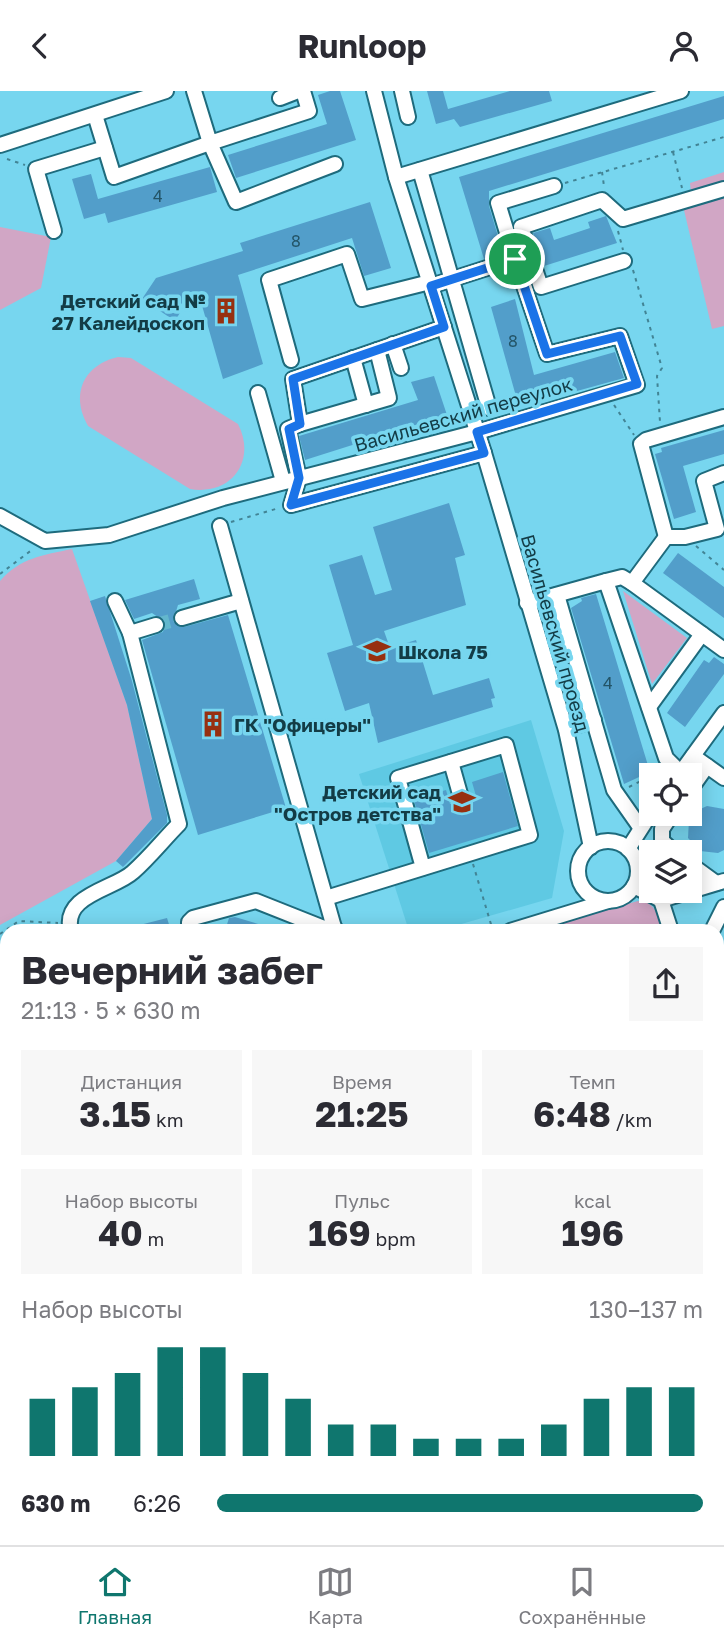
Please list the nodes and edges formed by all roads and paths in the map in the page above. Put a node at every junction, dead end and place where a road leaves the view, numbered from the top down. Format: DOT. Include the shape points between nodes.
graph roads {
  1 [pos="166,91"];
  2 [pos="194,91"];
  3 [pos="301,91"];
  4 [pos="374,91"];
  5 [pos="402,91"];
  6 [pos="681,91"];
  7 [pos="280,98"];
  8 [pos="95,115"];
  9 [pos="408,117"];
  10 [pos="724,137"];
  11 [pos="210,143"];
  12 [pos="0,145"];
  13 [pos="105,148"];
  14 [pos="673,151"];
  15 [pos="7,159"];
  16 [pos="17,163"];
  17 [pos="335,164"];
  18 [pos="420,170"];
  19 [pos="602,172"];
  20 [pos="396,177"];
  21 [pos="557,185"];
  22 [pos="605,189"];
  23 [pos="724,189"];
  24 [pos="685,201"];
  25 [pos="521,227"];
  26 [pos="617,230"];
  27 [pos="54,231"];
  28 [pos="506,231"];
  29 [pos="515,259"];
  30 [pos="628,262"];
  31 [pos="452,281"];
  32 [pos="430,284"];
  33 [pos="444,327"];
  34 [pos="393,344"];
  35 [pos="377,350"];
  36 [pos="474,356"];
  37 [pos="353,358"];
  38 [pos="291,360"];
  39 [pos="455,362"];
  40 [pos="401,368"];
  41 [pos="258,393"];
  42 [pos="607,394"];
  43 [pos="366,405"];
  44 [pos="489,408"];
  45 [pos="724,417"];
  46 [pos="660,422"];
  47 [pos="300,424"];
  48 [pos="477,432"];
  49 [pos="641,444"];
  50 [pos="484,453"];
  51 [pos="724,473"];
  52 [pos="299,478"];
  53 [pos="283,481"];
  54 [pos="291,505"];
  55 [pos="0,516"];
  56 [pos="220,526"];
  57 [pos="720,528"];
  58 [pos="693,535"];
  59 [pos="666,537"];
  60 [pos="45,541"];
  61 [pos="724,570"];
  62 [pos="0,574"];
  63 [pos="606,581"];
  64 [pos="632,583"];
  65 [pos="557,595"];
  66 [pos="115,601"];
  67 [pos="241,601"];
  68 [pos="527,603"];
  69 [pos="182,618"];
  70 [pos="156,625"];
  71 [pos="130,633"];
  72 [pos="702,634"];
  73 [pos="724,650"];
  74 [pos="649,707"];
  75 [pos="724,713"];
  76 [pos="594,720"];
  77 [pos="566,729"];
  78 [pos="693,756"];
  79 [pos="451,762"];
  80 [pos="668,763"];
  81 [pos="688,763"];
  82 [pos="707,766"];
  83 [pos="702,773"];
  84 [pos="724,778"];
  85 [pos="639,782"];
  86 [pos="460,794"];
  87 [pos="615,794"];
  88 [pos="640,827"];
  89 [pos="591,847"];
  90 [pos="628,849"];
  91 [pos="470,853"];
  92 [pos="424,868"];
  93 [pos="702,871"];
  94 [pos="720,882"];
  95 [pos="634,886"];
  96 [pos="702,887"];
  97 [pos="639,889"];
  98 [pos="326,898"];
  99 [pos="608,901"];
  100 [pos="662,903"];
  101 [pos="724,907"];
  102 [pos="15,924"];
  103 [pos="41,924"];
  104 [pos="71,924"];
  105 [pos="189,924"];
  106 [pos="314,924"];
  107 [pos="333,924"];
  108 [pos="491,924"];
  109 [pos="534,924"];
  110 [pos="669,924"];
  111 [pos="716,924"];
  1 -- 8 [label="street"];
  2 -- 11 [label="street"];
  3 -- 7 [label="street"];
  3 -- 11 [label="street" via="309,111"];
  4 -- 20 [label="street, Васильевский проезд"];
  5 -- 9 [label="street"];
  6 -- 18 [label="street"];
  8 -- 12 [label="street"];
  8 -- 13 [label="street"];
  10 -- 14 [label="path"];
  11 -- 13 [label="street" via="114,177"];
  11 -- 17 [label="street" via="236,202"];
  13 -- 27 [label="street" via="36,169"];
  14 -- 19 [label="path"];
  14 -- 24 [label="path"];
  15 -- 16 [label="path"];
  18 -- 20 [label="street"];
  18 -- 31 [label="street"];
  19 -- 21 [label="path"];
  19 -- 22 [label="path"];
  20 -- 32 [label="street, Васильевский проезд"];
  21 -- 28 [label="street" via="498,203"];
  23 -- 24 [label="street"];
  24 -- 25 [label="street" via="623,219 602,200"];
  25 -- 28 [label="street"];
  25 -- 30 [label="street" via="541,287"];
  26 -- 30 [label="path"];
  28 -- 29 [label="street"];
  29 -- 31 [label="street"];
  29 -- 42 [label="street, Васильевский переулок" via="547,354 620,336 637,384"];
  30 -- 46 [label="path" via="662,368 657,376"];
  31 -- 32 [label="street"];
  31 -- 36 [label="street"];
  32 -- 33 [label="street, Васильевский проезд"];
  32 -- 38 [label="street" via="362,299 347,254 269,280"];
  33 -- 34 [label="street"];
  33 -- 39 [label="street, Васильевский проезд"];
  34 -- 35 [label="street"];
  34 -- 40 [label="street"];
  35 -- 37 [label="street"];
  35 -- 43 [label="street" via="390,398"];
  36 -- 39 [label="street"];
  36 -- 44 [label="street"];
  37 -- 43 [label="street"];
  37 -- 47 [label="street" via="293,379"];
  39 -- 48 [label="street, Васильевский проезд"];
  41 -- 53 [label="street"];
  42 -- 48 [label="street, Васильевский переулок"];
  42 -- 49 [label="path"];
  43 -- 47 [label="street"];
  45 -- 49 [label="street"];
  47 -- 52 [label="street" via="289,429"];
  48 -- 50 [label="street, Васильевский проезд"];
  48 -- 52 [label="street, Васильевский переулок"];
  49 -- 59 [label="street"];
  50 -- 54 [label="street"];
  50 -- 68 [label="street, Васильевский проезд"];
  51 -- 57 [label="street" via="704,481"];
  52 -- 53 [label="street, Васильевский переулок"];
  52 -- 54 [label="street"];
  53 -- 60 [label="street, Васильевский переулок" via="109,535"];
  54 -- 56 [label="path"];
  55 -- 60 [label="street"];
  56 -- 67 [label="street"];
  57 -- 58 [label="street"];
  58 -- 59 [label="street"];
  58 -- 61 [label="path" via="697,550"];
  59 -- 64 [label="street"];
  60 -- 62 [label="path"];
  63 -- 64 [label="street" via="622,577"];
  63 -- 65 [label="street"];
  63 -- 74 [label="street"];
  64 -- 72 [label="street"];
  65 -- 68 [label="street"];
  65 -- 76 [label="street"];
  66 -- 71 [label="street"];
  67 -- 69 [label="street"];
  67 -- 98 [label="street"];
  68 -- 77 [label="street, Васильевский проезд"];
  70 -- 71 [label="street"];
  71 -- 104 [label="street" via="179,824 131,874 86,896 75,909"];
  72 -- 73 [label="street"];
  72 -- 74 [label="street"];
  74 -- 80 [label="street"];
  75 -- 78 [label="street"];
  76 -- 77 [label="street"];
  76 -- 87 [label="street"];
  77 -- 89 [label="street, Васильевский проезд"];
  78 -- 81 [label="street"];
  78 -- 82 [label="street"];
  79 -- 86 [label="street"];
  79 -- 91 [label="street" via="506,745 530,835"];
  79 -- 92 [label="street" via="398,778"];
  82 -- 83 [label="street"];
  82 -- 84 [label="street"];
  85 -- 87 [label="path"];
  87 -- 88 [label="street"];
  88 -- 90 [label="street"];
  89 -- 90 [label="street" via="610,841"];
  89 -- 99 [label="street" via="579,862 580,881 591,895"];
  90 -- 95 [label="street" via="638,866"];
  91 -- 92 [label="street"];
  91 -- 108 [label="path"];
  92 -- 98 [label="street"];
  93 -- 94 [label="street"];
  94 -- 96 [label="street"];
  95 -- 97 [label="street"];
  95 -- 99 [label="street"];
  98 -- 107 [label="street"];
  99 -- 109 [label="street"];
  100 -- 110 [label="street"];
  101 -- 111 [label="street"];
  102 -- 103 [label="path"];
  105 -- 106 [label="street" via="192,918 256,901"];
}
